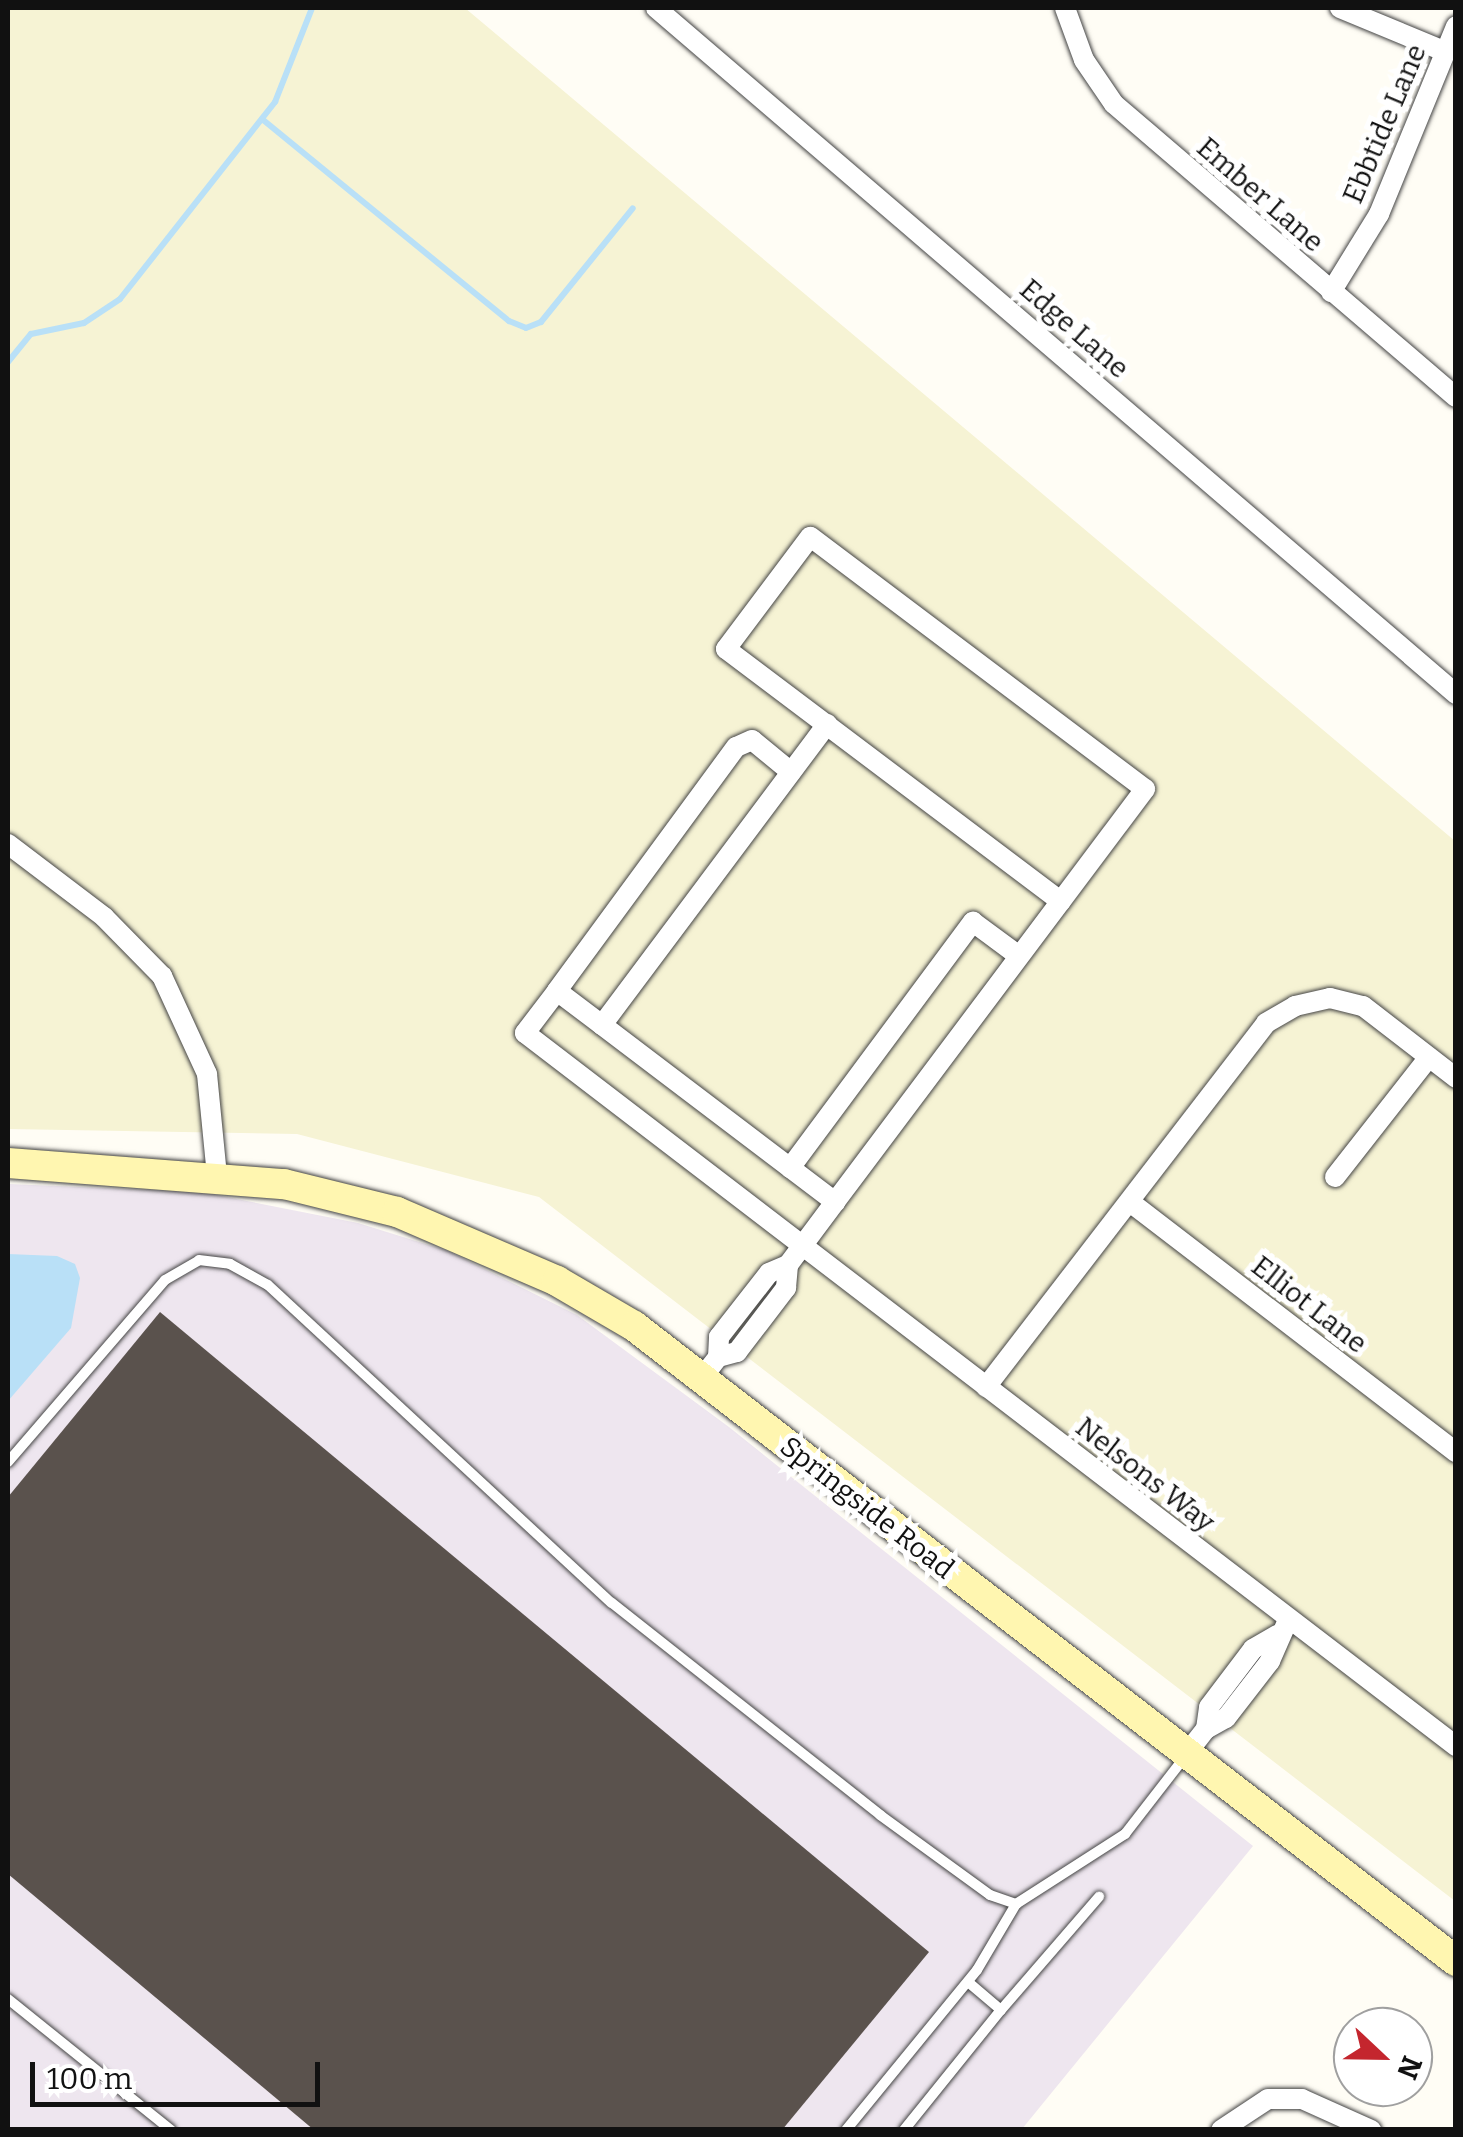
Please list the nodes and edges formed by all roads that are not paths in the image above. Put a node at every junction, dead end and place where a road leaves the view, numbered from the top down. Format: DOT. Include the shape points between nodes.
graph roads {
  1 [pos="656,8"];
  2 [pos="1066,8"];
  3 [pos="1340,8"];
  4 [pos="1456,26"];
  5 [pos="1446,52"];
  6 [pos="1331,292"];
  7 [pos="1456,397"];
  8 [pos="1456,694"];
  9 [pos="826,724"];
  10 [pos="791,772"];
  11 [pos="8,844"];
  12 [pos="1061,901"];
  13 [pos="1020,956"];
  14 [pos="556,991"];
  15 [pos="602,1025"];
  16 [pos="1428,1057"];
  17 [pos="1456,1078"];
  18 [pos="8,1163"];
  19 [pos="790,1168"];
  20 [pos="217,1176"];
  21 [pos="1335,1177"];
  22 [pos="835,1202"];
  23 [pos="1130,1202"];
  24 [pos="802,1246"];
  25 [pos="710,1368"];
  26 [pos="986,1387"];
  27 [pos="1456,1452"];
  28 [pos="8,1462"];
  29 [pos="1283,1628"];
  30 [pos="1197,1741"];
  31 [pos="1456,1746"];
  32 [pos="1099,1897"];
  33 [pos="1016,1904"];
  34 [pos="1456,1961"];
  35 [pos="968,1982"];
  36 [pos="8,1999"];
  37 [pos="1002,2010"];
  38 [pos="170,2130"];
  39 [pos="846,2130"];
  40 [pos="904,2130"];
  41 [pos="1221,2130"];
  42 [pos="1371,2130"];
  1 -- 8 [label="street, Edge Lane"];
  2 -- 6 [label="street, Ember Lane" via="1084,60 1114,104"];
  3 -- 5 [label="street"];
  4 -- 5 [label="street, Ebbtide Lane"];
  5 -- 6 [label="street, Ebbtide Lane" via="1378,214"];
  6 -- 7 [label="street, Ember Lane"];
  9 -- 10 [label="street"];
  9 -- 12 [label="street"];
  9 -- 12 [label="street" via="726,649 810,536 1145,789"];
  10 -- 14 [label="street" via="752,740 736,747"];
  10 -- 15 [label="street"];
  11 -- 20 [label="street" via="104,917 162,976 207,1074"];
  12 -- 13 [label="street"];
  13 -- 19 [label="street" via="974,922"];
  13 -- 22 [label="street"];
  14 -- 15 [label="street"];
  14 -- 24 [label="street, Nelsons Way" via="525,1033"];
  15 -- 19 [label="street"];
  16 -- 17 [label="street"];
  16 -- 21 [label="street"];
  16 -- 23 [label="street" via="1363,1006 1330,998 1294,1006 1266,1023"];
  18 -- 20 [label="main road, Springside Road"];
  19 -- 22 [label="street"];
  20 -- 25 [label="main road, Springside Road" via="397,1212 481,1244"];
  22 -- 24 [label="street"];
  23 -- 26 [label="street"];
  23 -- 27 [label="street, Elliot Lane"];
  24 -- 25 [label="street" via="788,1265 786,1288 737,1352"];
  24 -- 26 [label="street, Nelsons Way"];
  25 -- 30 [label="main road, Springside Road"];
  26 -- 29 [label="street, Nelsons Way"];
  28 -- 33 [label="lane" via="165,1280 199,1260 230,1264 268,1285 612,1602 880,1815 990,1895"];
  29 -- 30 [label="street" via="1270,1660 1226,1718"];
  29 -- 31 [label="street, Nelsons Way"];
  30 -- 33 [label="lane" via="1125,1834"];
  30 -- 34 [label="main road, Springside Road"];
  32 -- 37 [label="lane"];
  33 -- 35 [label="lane"];
  35 -- 37 [label="lane"];
  35 -- 39 [label="lane"];
  36 -- 38 [label="lane"];
  37 -- 40 [label="lane"];
  41 -- 42 [label="street" via="1268,2099 1302,2099"];
}
